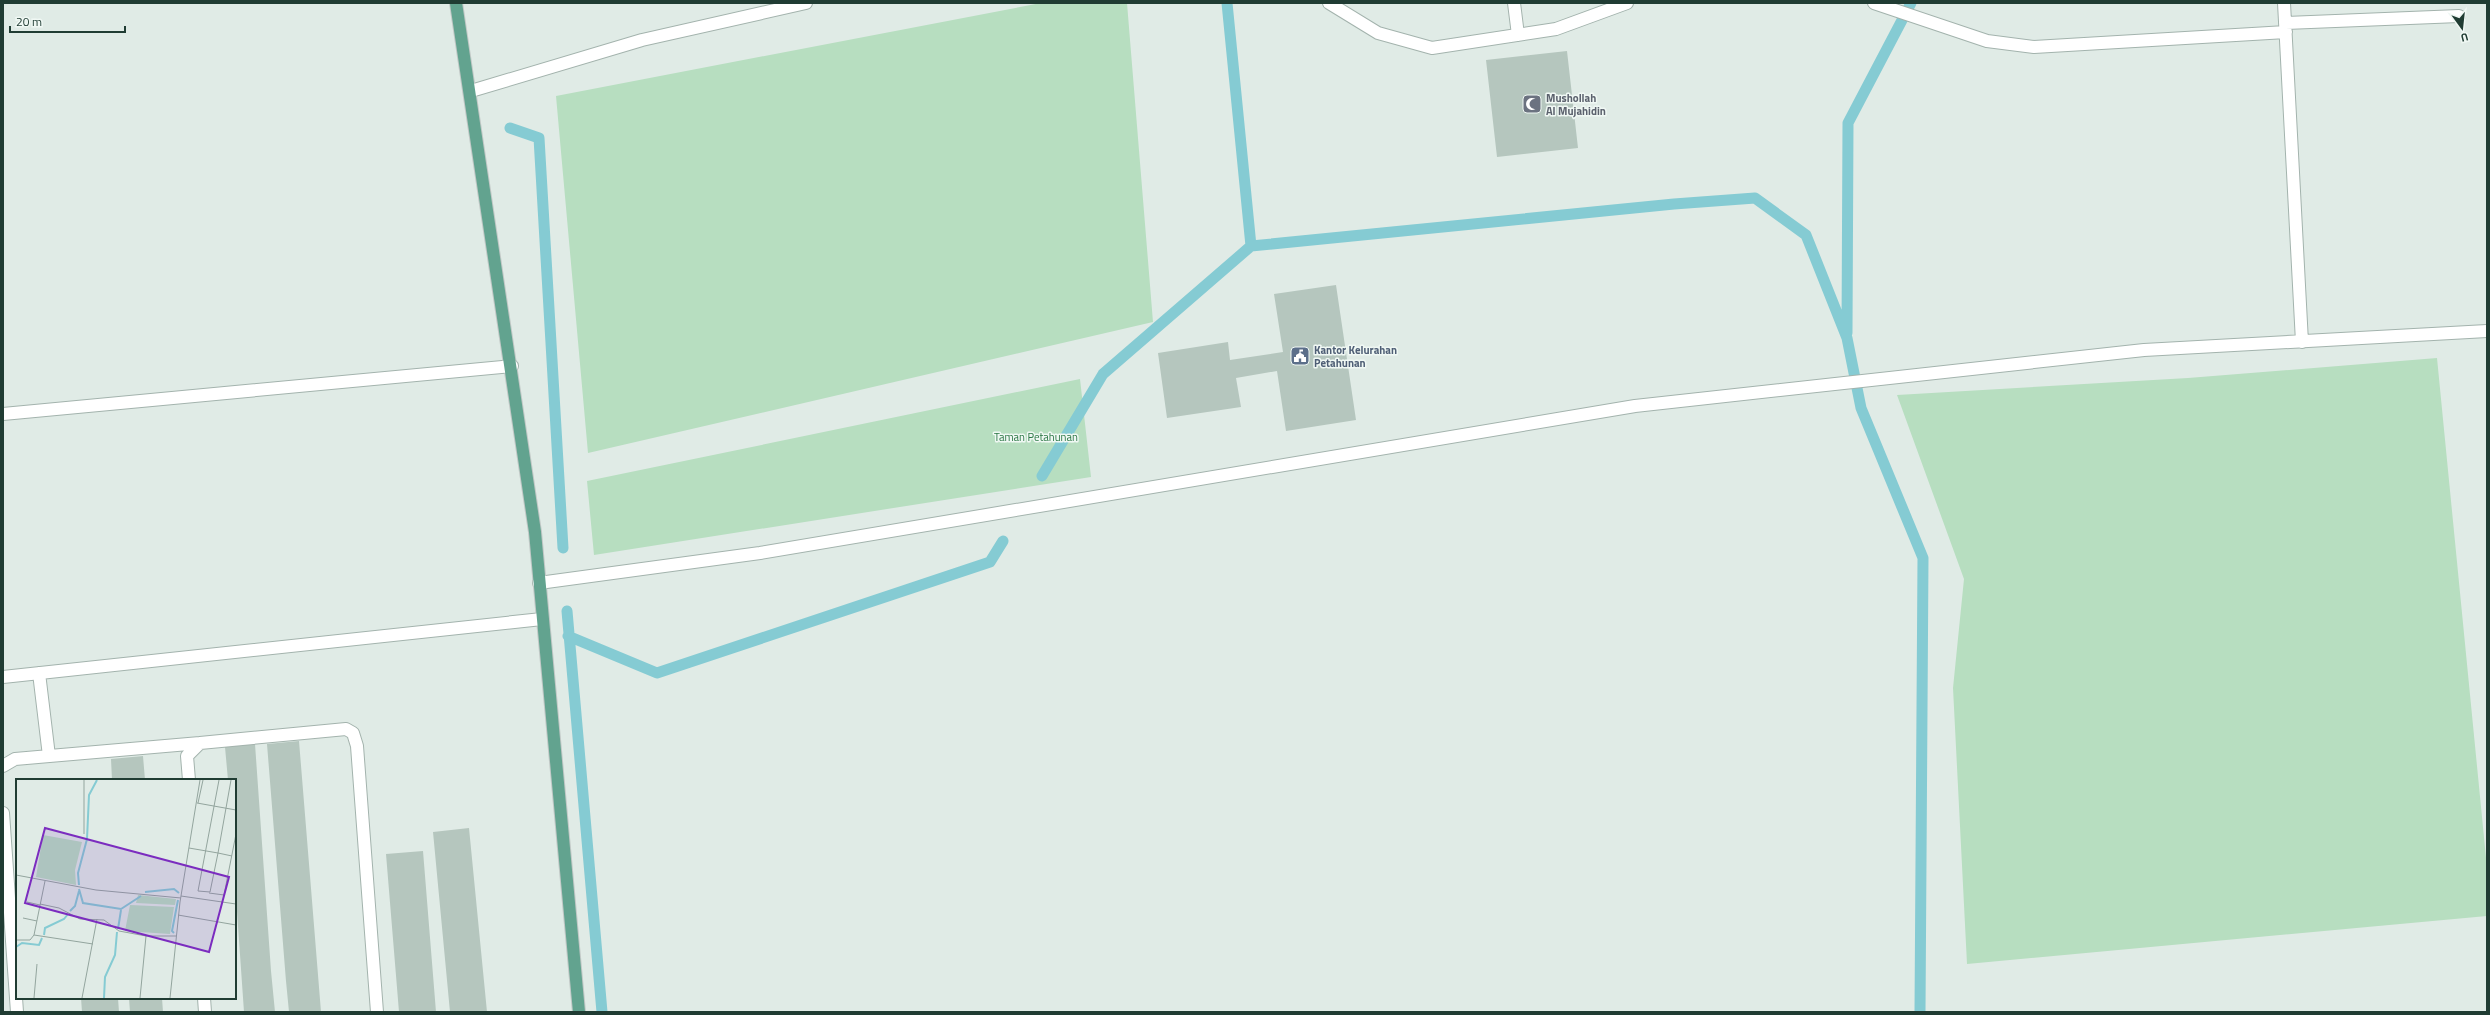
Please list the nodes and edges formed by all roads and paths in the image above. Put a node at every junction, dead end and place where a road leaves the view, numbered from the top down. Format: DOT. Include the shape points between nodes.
graph roads {
  1 [pos="456,3"];
  2 [pos="806,3"];
  3 [pos="1329,3"];
  4 [pos="1514,3"];
  5 [pos="1627,3"];
  6 [pos="1874,3"];
  7 [pos="2284,3"];
  8 [pos="2459,16"];
  9 [pos="2285,28"];
  10 [pos="1518,35"];
  11 [pos="471,91"];
  12 [pos="2487,331"];
  13 [pos="2302,342"];
  14 [pos="512,366"];
  15 [pos="3,414"];
  16 [pos="539,583"];
  17 [pos="542,619"];
  18 [pos="39,674"];
  19 [pos="3,677"];
  20 [pos="200,743"];
  21 [pos="49,756"];
  22 [pos="3,766"];
  23 [pos="189,779"];
  24 [pos="3,813"];
  25 [pos="16,998"];
  26 [pos="16,999"];
  27 [pos="204,999"];
  28 [pos="17,1012"];
  29 [pos="205,1012"];
  30 [pos="377,1012"];
  31 [pos="579,1012"];
  1 -- 11 [label="main road"];
  2 -- 11 [label="street" via="642,40"];
  3 -- 10 [label="street" via="1378,32 1432,48"];
  4 -- 10 [label="street"];
  5 -- 10 [label="street" via="1556,29"];
  6 -- 9 [label="street" via="1987,41 2034,47"];
  7 -- 9 [label="street"];
  8 -- 9 [label="street"];
  9 -- 13 [label="street"];
  11 -- 14 [label="main road"];
  12 -- 13 [label="street"];
  13 -- 16 [label="street" via="2144,350 1635,406 760,553"];
  14 -- 15 [label="street"];
  14 -- 16 [label="main road" via="536,532"];
  16 -- 17 [label="main road"];
  17 -- 18 [label="street"];
  17 -- 31 [label="main road"];
  18 -- 19 [label="street"];
  18 -- 21 [label="street"];
  20 -- 21 [label="street"];
  20 -- 23 [label="street" via="187,756"];
  20 -- 30 [label="street" via="346,729 353,733 357,746"];
  21 -- 22 [label="street" via="15,759"];
  24 -- 25 [label="street"];
  26 -- 28 [label="street"];
  27 -- 29 [label="street"];
}
